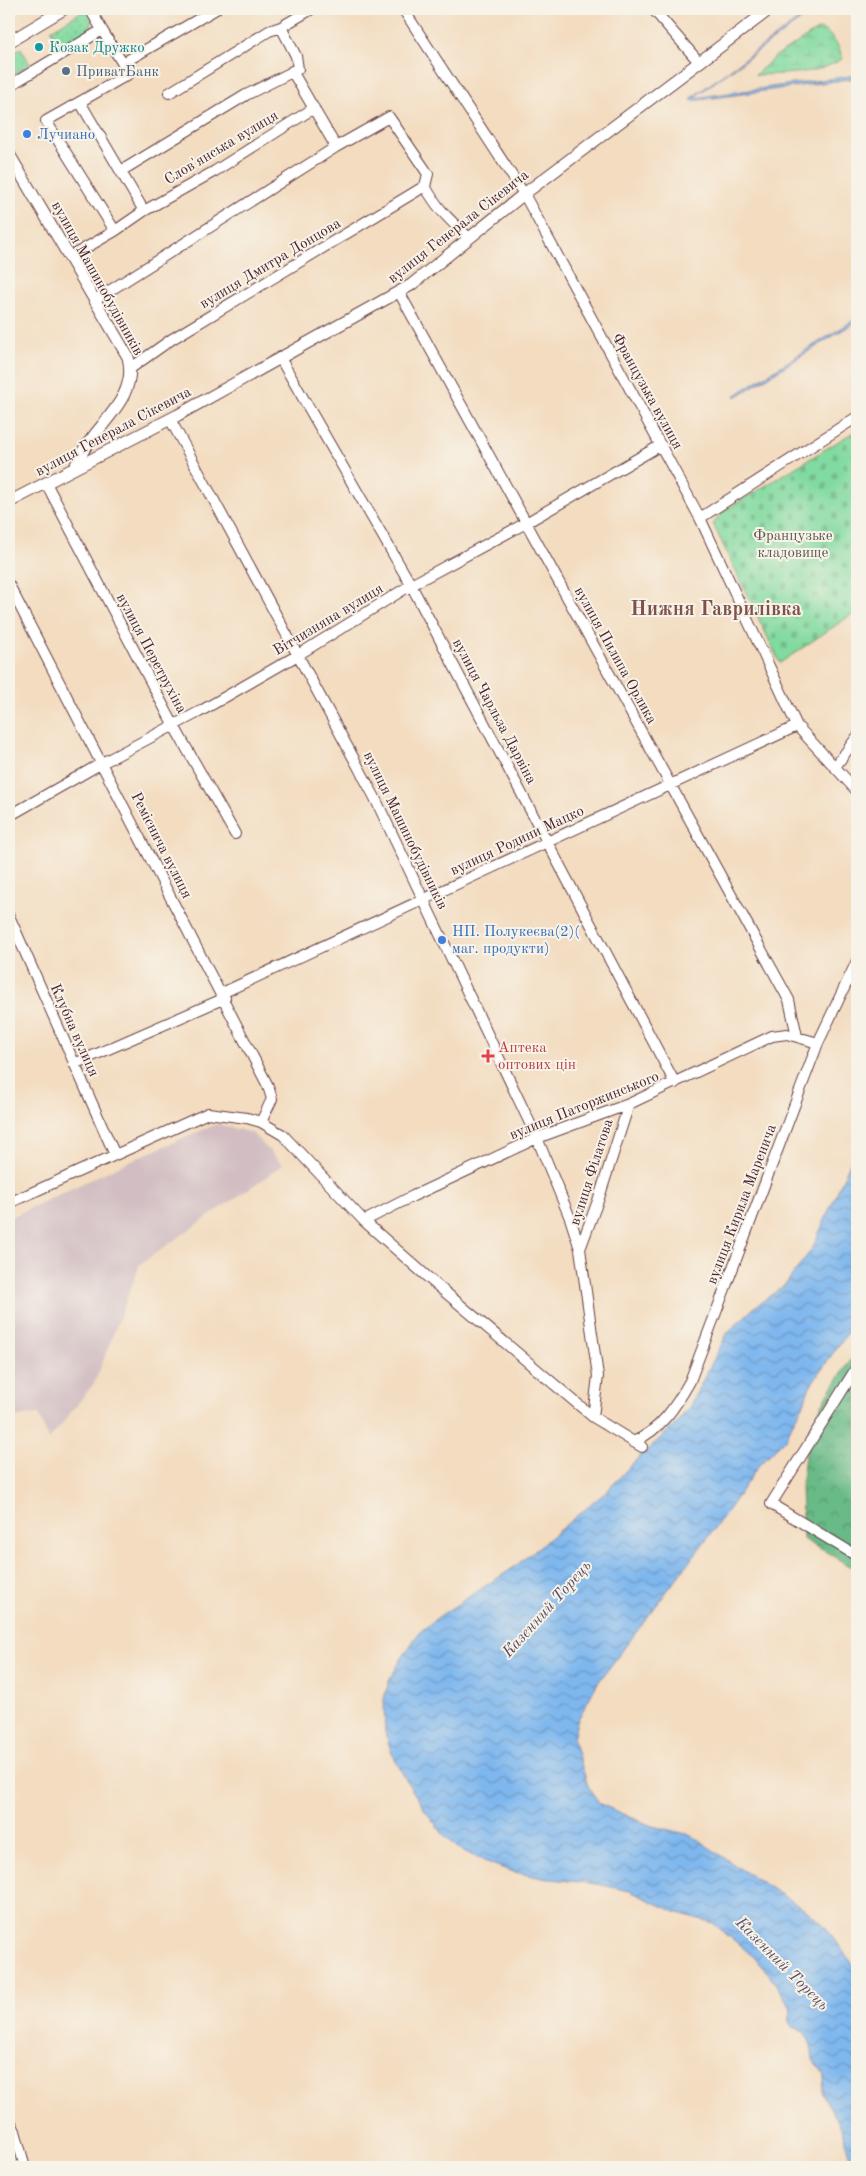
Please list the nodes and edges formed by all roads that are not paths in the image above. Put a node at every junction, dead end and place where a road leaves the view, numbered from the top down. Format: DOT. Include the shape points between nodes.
graph roads {
  1 [pos="64,9"];
  2 [pos="90,9"];
  3 [pos="216,9"];
  4 [pos="403,9"];
  5 [pos="653,9"];
  6 [pos="770,9"];
  7 [pos="310,10"];
  8 [pos="281,27"];
  9 [pos="102,30"];
  10 [pos="9,42"];
  11 [pos="699,62"];
  12 [pos="124,66"];
  13 [pos="292,71"];
  14 [pos="9,86"];
  15 [pos="169,93"];
  16 [pos="80,102"];
  17 [pos="314,108"];
  18 [pos="336,147"];
  19 [pos="9,154"];
  20 [pos="121,171"];
  21 [pos="425,186"];
  22 [pos="524,194"];
  23 [pos="144,211"];
  24 [pos="115,231"];
  25 [pos="469,238"];
  26 [pos="70,258"];
  27 [pos="398,292"];
  28 [pos="95,300"];
  29 [pos="280,358"];
  30 [pos="131,368"];
  31 [pos="857,417"];
  32 [pos="170,419"];
  33 [pos="661,446"];
  34 [pos="75,468"];
  35 [pos="46,483"];
  36 [pos="9,502"];
  37 [pos="700,518"];
  38 [pos="526,523"];
  39 [pos="9,585"];
  40 [pos="411,585"];
  41 [pos="298,655"];
  42 [pos="174,726"];
  43 [pos="796,726"];
  44 [pos="857,737"];
  45 [pos="102,763"];
  46 [pos="835,766"];
  47 [pos="670,785"];
  48 [pos="857,790"];
  49 [pos="9,816"];
  50 [pos="235,834"];
  51 [pos="547,842"];
  52 [pos="424,899"];
  53 [pos="9,916"];
  54 [pos="857,961"];
  55 [pos="223,996"];
  56 [pos="797,1036"];
  57 [pos="818,1042"];
  58 [pos="74,1064"];
  59 [pos="676,1083"];
  60 [pos="629,1104"];
  61 [pos="261,1122"];
  62 [pos="537,1138"];
  63 [pos="115,1155"];
  64 [pos="9,1203"];
  65 [pos="364,1221"];
  66 [pos="580,1250"];
  67 [pos="857,1367"];
  68 [pos="593,1417"];
  69 [pos="857,1556"];
  70 [pos="9,2120"];
  71 [pos="25,2167"];
  1 -- 10 [label="street"];
  2 -- 9 [label="street"];
  3 -- 12 [label="street"];
  4 -- 22 [label="street, Французька вулиця"];
  5 -- 11 [label="street"];
  6 -- 11 [label="street, вулиця Генерала Сікевича"];
  7 -- 8 [label="street"];
  8 -- 13 [label="street" via="296,56 298,69"];
  8 -- 15 [label="street" via="269,31"];
  9 -- 12 [label="street"];
  9 -- 14 [label="street"];
  11 -- 22 [label="street, вулиця Генерала Сікевича"];
  12 -- 16 [label="street" via="129,74"];
  13 -- 17 [label="street"];
  13 -- 20 [label="street" via="246,95"];
  16 -- 20 [label="street"];
  16 -- 24 [label="street" via="46,122"];
  17 -- 18 [label="street"];
  17 -- 23 [label="street, Слов'янська вулиця" via="215,171"];
  18 -- 21 [label="street" via="389,117 428,174"];
  18 -- 28 [label="street"];
  19 -- 26 [label="street, вулиця Машинобудівників"];
  20 -- 23 [label="street"];
  21 -- 25 [label="street" via="443,214"];
  21 -- 30 [label="street, вулиця Дмитра Донцова" via="172,339"];
  22 -- 25 [label="street, вулиця Генерала Сікевича"];
  22 -- 33 [label="street, Французька вулиця"];
  23 -- 24 [label="street, Слов'янська вулиця"];
  24 -- 26 [label="street, Слов'янська вулиця"];
  25 -- 27 [label="street, вулиця Генерала Сікевича"];
  26 -- 28 [label="street, вулиця Машинобудівників"];
  27 -- 29 [label="street, вулиця Генерала Сікевича"];
  27 -- 38 [label="street, вулиця Пилипа Орлика"];
  28 -- 30 [label="street, вулиця Машинобудівників"];
  29 -- 32 [label="street, вулиця Генерала Сікевича"];
  29 -- 40 [label="street, вулиця Чарльза Дарвіна"];
  30 -- 34 [label="street, вулиця Машинобудівників" via="123,398 79,455"];
  31 -- 37 [label="street"];
  32 -- 34 [label="street, вулиця Генерала Сікевича"];
  32 -- 41 [label="street, вулиця Машинобудівників"];
  33 -- 37 [label="street, Французька вулиця"];
  33 -- 38 [label="street, Вітчизняна вулиця"];
  34 -- 35 [label="street, вулиця Генерала Сікевича"];
  35 -- 36 [label="street, вулиця Генерала Сікевича"];
  35 -- 42 [label="street, вулиця Перетрухіна"];
  37 -- 43 [label="street, Французька вулиця"];
  38 -- 40 [label="street, Вітчизняна вулиця"];
  38 -- 47 [label="street, вулиця Пилипа Орлика"];
  39 -- 45 [label="street, Реміснича вулиця"];
  40 -- 41 [label="street, Вітчизняна вулиця"];
  40 -- 51 [label="street, вулиця Чарльза Дарвіна"];
  41 -- 42 [label="street, Вітчизняна вулиця"];
  41 -- 52 [label="street, вулиця Машинобудівників" via="374,796"];
  42 -- 45 [label="street, Вітчизняна вулиця"];
  42 -- 50 [label="street, вулиця Перетрухіна"];
  43 -- 46 [label="street, Французька вулиця"];
  43 -- 47 [label="street, вулиця Родини Мацко"];
  44 -- 46 [label="street"];
  45 -- 49 [label="street, Вітчизняна вулиця"];
  45 -- 55 [label="street, Реміснича вулиця"];
  46 -- 48 [label="street, Французька вулиця"];
  47 -- 51 [label="street, вулиця Родини Мацко"];
  47 -- 56 [label="street, вулиця Пилипа Орлика" via="790,1000"];
  51 -- 52 [label="street, вулиця Родини Мацко"];
  51 -- 59 [label="street, вулиця Чарльза Дарвіна"];
  52 -- 55 [label="street, вулиця Родини Мацко"];
  52 -- 62 [label="street, вулиця Машинобудівників"];
  53 -- 58 [label="street, Клубна вулиця"];
  54 -- 57 [label="street, вулиця Кирила Маренича"];
  55 -- 58 [label="street, вулиця Родини Мацко"];
  55 -- 61 [label="street, Реміснича вулиця" via="272,1099"];
  56 -- 57 [label="street, вулиця Паторжинського"];
  56 -- 59 [label="street, вулиця Паторжинського" via="772,1036"];
  57 -- 68 [label="street, вулиця Кирила Маренича" via="690,1381 675,1408 637,1444"];
  58 -- 63 [label="street, Клубна вулиця"];
  59 -- 60 [label="street, вулиця Паторжинського"];
  60 -- 62 [label="street, вулиця Паторжинського"];
  60 -- 66 [label="street, вулиця Філатова"];
  61 -- 63 [label="street" via="208,1113"];
  61 -- 65 [label="street" via="283,1135"];
  62 -- 65 [label="street, вулиця Паторжинського"];
  62 -- 66 [label="street, вулиця Машинобудівників"];
  63 -- 64 [label="street"];
  65 -- 68 [label="street"];
  66 -- 68 [label="street, вулиця Машинобудівників" via="598,1376"];
  67 -- 69 [label="street" via="771,1504"];
  70 -- 71 [label="street"];
}
